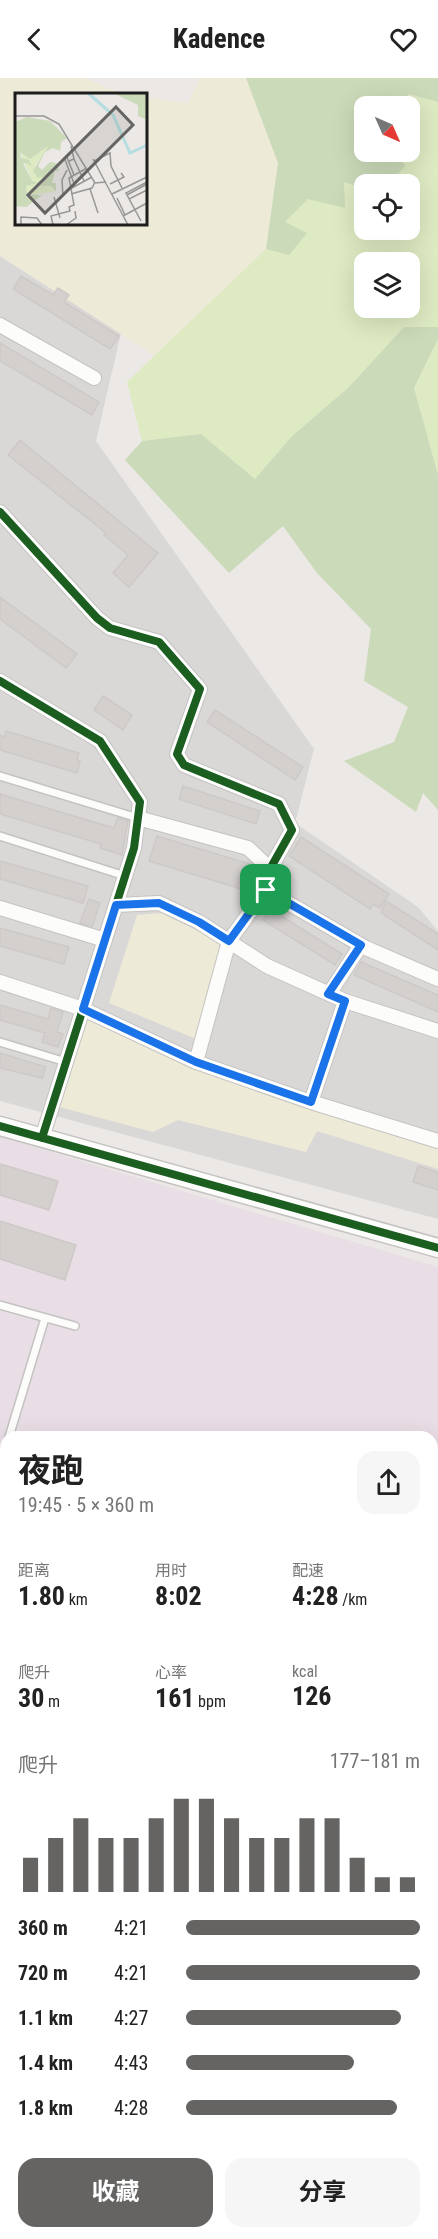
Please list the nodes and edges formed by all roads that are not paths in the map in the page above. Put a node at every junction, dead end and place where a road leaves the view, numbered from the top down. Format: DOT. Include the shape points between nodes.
graph roads {
  1 [pos="0,325"];
  2 [pos="94,378"];
  3 [pos="0,512"];
  4 [pos="0,681"];
  5 [pos="0,776"];
  6 [pos="138,818"];
  7 [pos="0,836"];
  8 [pos="270,869"];
  9 [pos="125,876"];
  10 [pos="266,890"];
  11 [pos="116,905"];
  12 [pos="0,908"];
  13 [pos="105,940"];
  14 [pos="229,941"];
  15 [pos="361,945"];
  16 [pos="438,979"];
  17 [pos="0,982"];
  18 [pos="328,994"];
  19 [pos="345,1001"];
  20 [pos="83,1009"];
  21 [pos="438,1031"];
  22 [pos="0,1042"];
  23 [pos="66,1062"];
  24 [pos="196,1062"];
  25 [pos="311,1102"];
  26 [pos="0,1126"];
  27 [pos="42,1138"];
  28 [pos="438,1141"];
  29 [pos="438,1248"];
  30 [pos="0,1305"];
  31 [pos="45,1318"];
  32 [pos="75,1326"];
  33 [pos="11,1431"];
  1 -- 2 [label="street"];
  3 -- 8 [label="street" via="97,618 110,628 159,642 200,689 177,754 184,765 279,804 292,830"];
  4 -- 6 [label="street" via="100,741 140,802"];
  5 -- 6 [label="lane"];
  6 -- 8 [label="street" via="248,848"];
  6 -- 9 [label="street"];
  7 -- 9 [label="lane"];
  8 -- 10 [label="street"];
  9 -- 11 [label="street"];
  10 -- 14 [label="street"];
  10 -- 15 [label="street"];
  11 -- 13 [label="street"];
  11 -- 14 [label="street" via="159,903"];
  12 -- 13 [label="street"];
  13 -- 20 [label="street"];
  14 -- 18 [label="street" via="267,966"];
  14 -- 24 [label="street"];
  15 -- 16 [label="street"];
  15 -- 18 [label="street"];
  17 -- 20 [label="street"];
  18 -- 19 [label="street"];
  19 -- 21 [label="street"];
  19 -- 25 [label="street"];
  20 -- 23 [label="street"];
  20 -- 24 [label="street"];
  22 -- 23 [label="lane"];
  23 -- 27 [label="street"];
  24 -- 25 [label="street"];
  25 -- 28 [label="street"];
  26 -- 27 [label="street"];
  27 -- 29 [label="street"];
  30 -- 31 [label="lane"];
  31 -- 32 [label="lane"];
  31 -- 33 [label="lane"];
}
